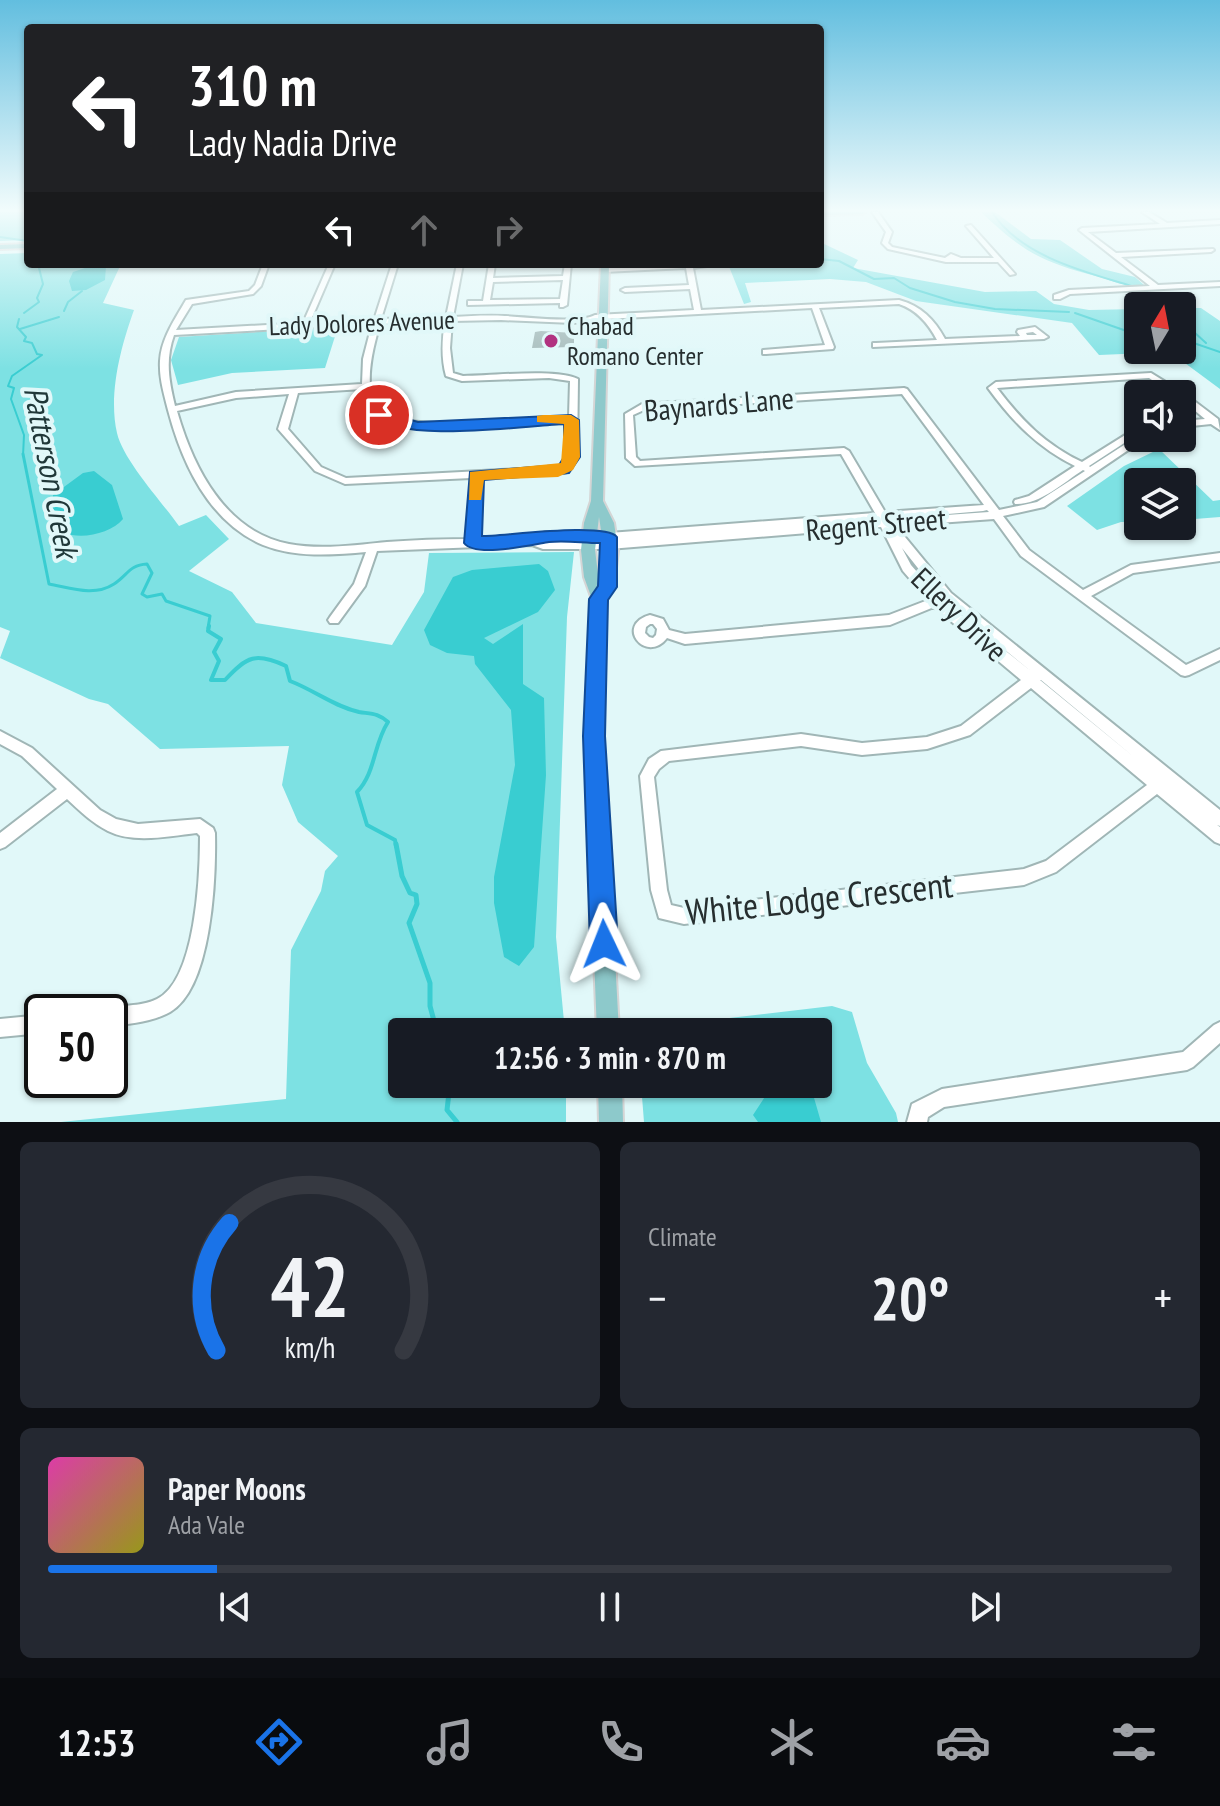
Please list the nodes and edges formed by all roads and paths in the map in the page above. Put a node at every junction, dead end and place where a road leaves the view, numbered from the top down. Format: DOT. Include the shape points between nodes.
graph roads {
  1 [pos="1002,264"];
  2 [pos="1128,264"];
  3 [pos="265,268"];
  4 [pos="330,268"];
  5 [pos="394,268"];
  6 [pos="459,268"];
  7 [pos="491,268"];
  8 [pos="568,268"];
  9 [pos="604,268"];
  10 [pos="689,268"];
  11 [pos="1012,274"];
  12 [pos="567,278"];
  13 [pos="489,280"];
  14 [pos="1220,284"];
  15 [pos="693,287"];
  16 [pos="1157,288"];
  17 [pos="625,290"];
  18 [pos="1057,297"];
  19 [pos="471,303"];
  20 [pos="486,303"];
  21 [pos="522,303"];
  22 [pos="815,306"];
  23 [pos="698,313"];
  24 [pos="520,317"];
  25 [pos="602,318"];
  26 [pos="450,319"];
  27 [pos="380,321"];
  28 [pos="306,324"];
  29 [pos="173,333"];
  30 [pos="1024,336"];
  31 [pos="942,342"];
  32 [pos="876,345"];
  33 [pos="766,352"];
  34 [pos="1158,380"];
  35 [pos="367,386"];
  36 [pos="294,393"];
  37 [pos="1196,407"];
  38 [pos="172,409"];
  39 [pos="571,420"];
  40 [pos="1196,424"];
  41 [pos="1218,424"];
  42 [pos="1196,428"];
  43 [pos="1124,440"];
  44 [pos="1124,447"];
  45 [pos="1086,468"];
  46 [pos="476,475"];
  47 [pos="597,501"];
  48 [pos="992,511"];
  49 [pos="886,522"];
  50 [pos="590,541"];
  51 [pos="609,541"];
  52 [pos="472,543"];
  53 [pos="373,548"];
  54 [pos="1220,557"];
  55 [pos="1081,596"];
  56 [pos="599,599"];
  57 [pos="942,599"];
  58 [pos="334,620"];
  59 [pos="664,633"];
  60 [pos="1220,654"];
  61 [pos="1034,678"];
  62 [pos="0,737"];
  63 [pos="1163,782"];
  64 [pos="67,790"];
  65 [pos="1220,819"];
  66 [pos="1220,837"];
  67 [pos="0,842"];
  68 [pos="128,1013"];
  69 [pos="607,1018"];
  70 [pos="24,1026"];
  71 [pos="0,1028"];
  72 [pos="1220,1031"];
  73 [pos="610,1098"];
  74 [pos="611,1122"];
  75 [pos="917,1122"];
  1 -- 11 [label="street"];
  2 -- 16 [label="street"];
  3 -- 29 [label="street, Regent Street" via="251,293 192,300"];
  4 -- 28 [label="street"];
  5 -- 27 [label="street"];
  6 -- 26 [label="street"];
  7 -- 13 [label="street"];
  8 -- 12 [label="street"];
  9 -- 25 [label="main road"];
  10 -- 15 [label="street"];
  12 -- 13 [label="street"];
  12 -- 21 [label="street" via="563,303"];
  13 -- 20 [label="street"];
  14 -- 16 [label="street"];
  15 -- 17 [label="street"];
  15 -- 23 [label="street"];
  16 -- 18 [label="street"];
  19 -- 20 [label="street"];
  20 -- 21 [label="street"];
  21 -- 24 [label="street"];
  22 -- 23 [label="street, Lady Dolores Avenue"];
  22 -- 31 [label="street, Lady Dolores Avenue" via="899,302 930,321"];
  22 -- 33 [label="street" via="830,347"];
  23 -- 25 [label="street, Lady Dolores Avenue"];
  24 -- 25 [label="street, Lady Dolores Avenue"];
  24 -- 26 [label="street, Lady Dolores Avenue"];
  25 -- 47 [label="main road"];
  26 -- 27 [label="street, Lady Dolores Avenue"];
  26 -- 39 [label="street" via="449,374 462,379 569,377 576,383"];
  27 -- 28 [label="street, Lady Dolores Avenue"];
  27 -- 35 [label="street" via="366,368"];
  28 -- 29 [label="street, Lady Dolores Avenue"];
  29 -- 38 [label="street, Regent Street" via="161,369"];
  30 -- 31 [label="street"];
  31 -- 32 [label="street"];
  34 -- 45 [label="street" via="1151,375 992,388 1042,446"];
  35 -- 36 [label="street"];
  35 -- 39 [label="street" via="379,415 407,425"];
  36 -- 38 [label="street" via="236,395"];
  36 -- 46 [label="street" via="283,429 325,475 371,482"];
  37 -- 41 [label="street"];
  38 -- 53 [label="street, Regent Street" via="195,474 245,534 290,550"];
  39 -- 46 [label="street" via="572,457 564,470"];
  40 -- 41 [label="street"];
  41 -- 42 [label="street"];
  43 -- 45 [label="street, Regent Street"];
  44 -- 45 [label="street, Regent Street"];
  45 -- 48 [label="street, Regent Street" via="1040,505"];
  46 -- 52 [label="street"];
  47 -- 50 [label="main road"];
  47 -- 51 [label="main road" via="608,515"];
  48 -- 49 [label="street, Regent Street"];
  48 -- 49 [label="street, Baynards Lane" via="904,391 642,407 629,414 631,458 638,464 844,451"];
  48 -- 55 [label="street" via="1025,553"];
  49 -- 51 [label="street, Regent Street"];
  49 -- 57 [label="street, Ellery Drive" via="907,568"];
  50 -- 51 [label="street, Regent Street"];
  50 -- 52 [label="street, Regent Street"];
  50 -- 56 [label="main road" via="590,586"];
  51 -- 56 [label="main road" via="607,587"];
  52 -- 53 [label="street, Regent Street"];
  53 -- 58 [label="street" via="359,586"];
  54 -- 55 [label="street" via="1131,569"];
  55 -- 60 [label="street" via="1185,671"];
  56 -- 69 [label="main road" via="594,736"];
  57 -- 59 [label="street" via="890,620 685,639"];
  57 -- 61 [label="street, Ellery Drive"];
  61 -- 63 [label="street, Ellery Drive"];
  61 -- 63 [label="street, White Lodge Crescent" via="965,731 927,743 862,749 801,740 666,755 647,776 665,912 684,916 1024,877 1051,867"];
  62 -- 64 [label="street" via="27,752"];
  63 -- 65 [label="street, Ellery Drive"];
  63 -- 66 [label="street, Ellery Drive"];
  64 -- 67 [label="street"];
  64 -- 68 [label="street" via="113,826 138,831 200,826 208,833 197,939 184,987 165,1005"];
  70 -- 71 [label="street"];
  72 -- 75 [label="street" via="1187,1061 942,1098 919,1111"];
  73 -- 74 [label="main road"];
}
